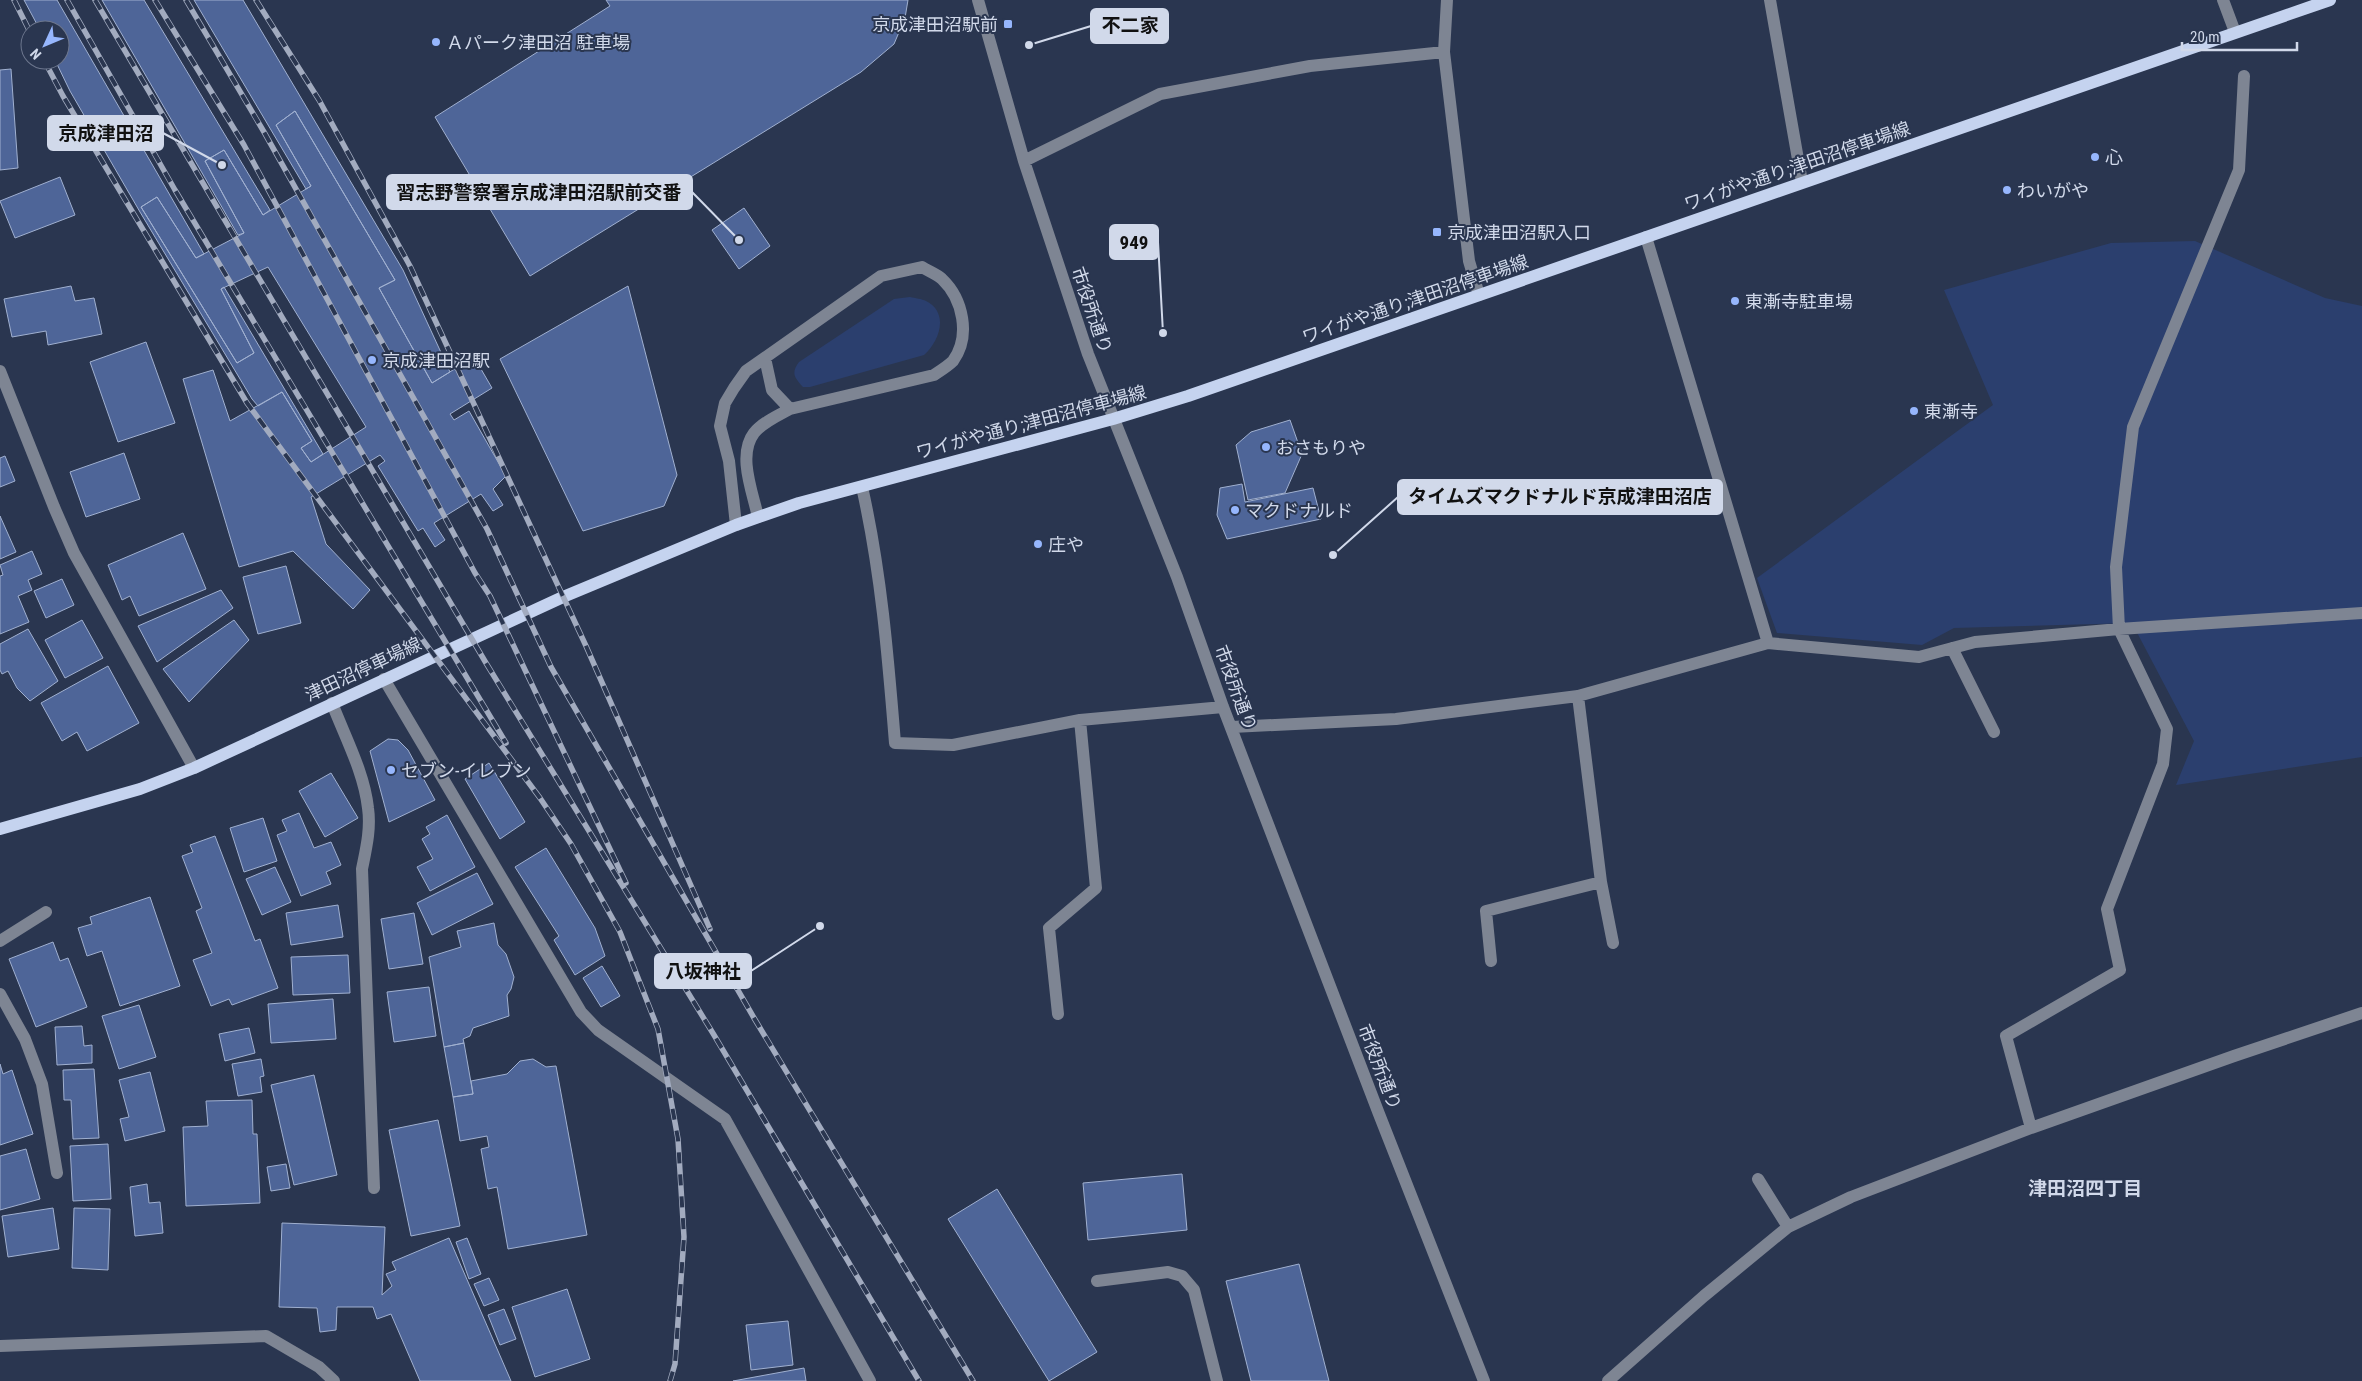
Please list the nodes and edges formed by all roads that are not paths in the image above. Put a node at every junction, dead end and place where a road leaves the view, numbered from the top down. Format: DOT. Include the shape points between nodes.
graph roads {
  1 [pos="978,0"];
  2 [pos="1447,0"];
  3 [pos="1770,0"];
  4 [pos="2223,0"];
  5 [pos="2330,0"];
  6 [pos="2235,32"];
  7 [pos="1444,52"];
  8 [pos="2244,76"];
  9 [pos="1024,161"];
  10 [pos="1802,182"];
  11 [pos="1646,237"];
  12 [pos="1479,295"];
  13 [pos="765,358"];
  14 [pos="0,371"];
  15 [pos="4,394"];
  16 [pos="790,409"];
  17 [pos="1113,419"];
  18 [pos="862,486"];
  19 [pos="758,517"];
  20 [pos="736,525"];
  21 [pos="2362,613"];
  22 [pos="2119,629"];
  23 [pos="1768,643"];
  24 [pos="1952,648"];
  25 [pos="384,679"];
  26 [pos="1578,696"];
  27 [pos="332,703"];
  28 [pos="1223,707"];
  29 [pos="1080,720"];
  30 [pos="1232,727"];
  31 [pos="1994,732"];
  32 [pos="194,768"];
  33 [pos="0,829"];
  34 [pos="1600,882"];
  35 [pos="46,912"];
  36 [pos="0,941"];
  37 [pos="1613,943"];
  38 [pos="1491,961"];
  39 [pos="0,994"];
  40 [pos="2362,1013"];
  41 [pos="1058,1014"];
  42 [pos="2031,1128"];
  43 [pos="58,1173"];
  44 [pos="1758,1179"];
  45 [pos="374,1188"];
  46 [pos="1788,1227"];
  47 [pos="1097,1281"];
  48 [pos="0,1346"];
  49 [pos="334,1381"];
  50 [pos="870,1381"];
  51 [pos="1216,1381"];
  52 [pos="1484,1381"];
  53 [pos="1608,1381"];
  1 -- 9 [label="street, 市役所通り"];
  2 -- 7 [label="street"];
  3 -- 10 [label="street"];
  4 -- 6 [label="street"];
  5 -- 6 [label="main road, ワイがや通り;津田沼停車場線"];
  6 -- 10 [label="main road, ワイがや通り;津田沼停車場線"];
  7 -- 9 [label="street" via="1310,66 1160,94"];
  7 -- 12 [label="street" via="1469,261"];
  8 -- 22 [label="street" via="2239,170 2133,427 2116,567"];
  9 -- 17 [label="street, 市役所通り"];
  10 -- 11 [label="main road, ワイがや通り;津田沼停車場線"];
  11 -- 12 [label="main road, ワイがや通り;津田沼停車場線"];
  11 -- 23 [label="street"];
  12 -- 17 [label="main road, ワイがや通り;津田沼停車場線"];
  13 -- 16 [label="street" via="772,390"];
  13 -- 16 [label="street" via="881,276 922,268 941,278 956,297 964,320 960,344 952,361 934,375"];
  13 -- 20 [label="street" via="746,371 734,388 725,403 720,426"];
  14 -- 15 [label="street"];
  15 -- 32 [label="street" via="74,552"];
  16 -- 19 [label="street" via="754,433 746,450"];
  17 -- 18 [label="main road, ワイがや通り;津田沼停車場線"];
  17 -- 28 [label="street, 市役所通り" via="1177,577"];
  18 -- 19 [label="main road, ワイがや通り;津田沼停車場線"];
  18 -- 29 [label="street" via="886,629 895,743 953,745"];
  19 -- 20 [label="main road, 津田沼停車場線"];
  20 -- 25 [label="main road, 津田沼停車場線" via="563,597"];
  21 -- 22 [label="street"];
  22 -- 24 [label="street" via="1975,642"];
  22 -- 42 [label="street" via="2166,729 2163,764 2107,909 2120,970 2006,1036"];
  23 -- 24 [label="street" via="1918,657"];
  23 -- 26 [label="street"];
  24 -- 31 [label="street"];
  25 -- 27 [label="main road, 津田沼停車場線"];
  25 -- 50 [label="street" via="581,1012 598,1030 724,1119"];
  26 -- 30 [label="street" via="1396,719"];
  26 -- 34 [label="street"];
  27 -- 32 [label="main road, 津田沼停車場線"];
  27 -- 45 [label="street" via="362,778 368,808 369,838 362,869"];
  28 -- 29 [label="street"];
  28 -- 30 [label="street, 市役所通り"];
  29 -- 41 [label="street" via="1096,888 1049,928"];
  30 -- 52 [label="street, 市役所通り"];
  32 -- 33 [label="main road, 津田沼停車場線" via="140,789"];
  34 -- 37 [label="street"];
  34 -- 38 [label="street" via="1486,911"];
  35 -- 36 [label="street"];
  39 -- 43 [label="street" via="25,1039 42,1084"];
  40 -- 42 [label="street"];
  42 -- 46 [label="street" via="1851,1197"];
  44 -- 46 [label="street"];
  46 -- 53 [label="street"];
  47 -- 51 [label="street" via="1168,1272 1182,1276 1194,1290"];
  48 -- 49 [label="street" via="266,1336 319,1367"];
}
